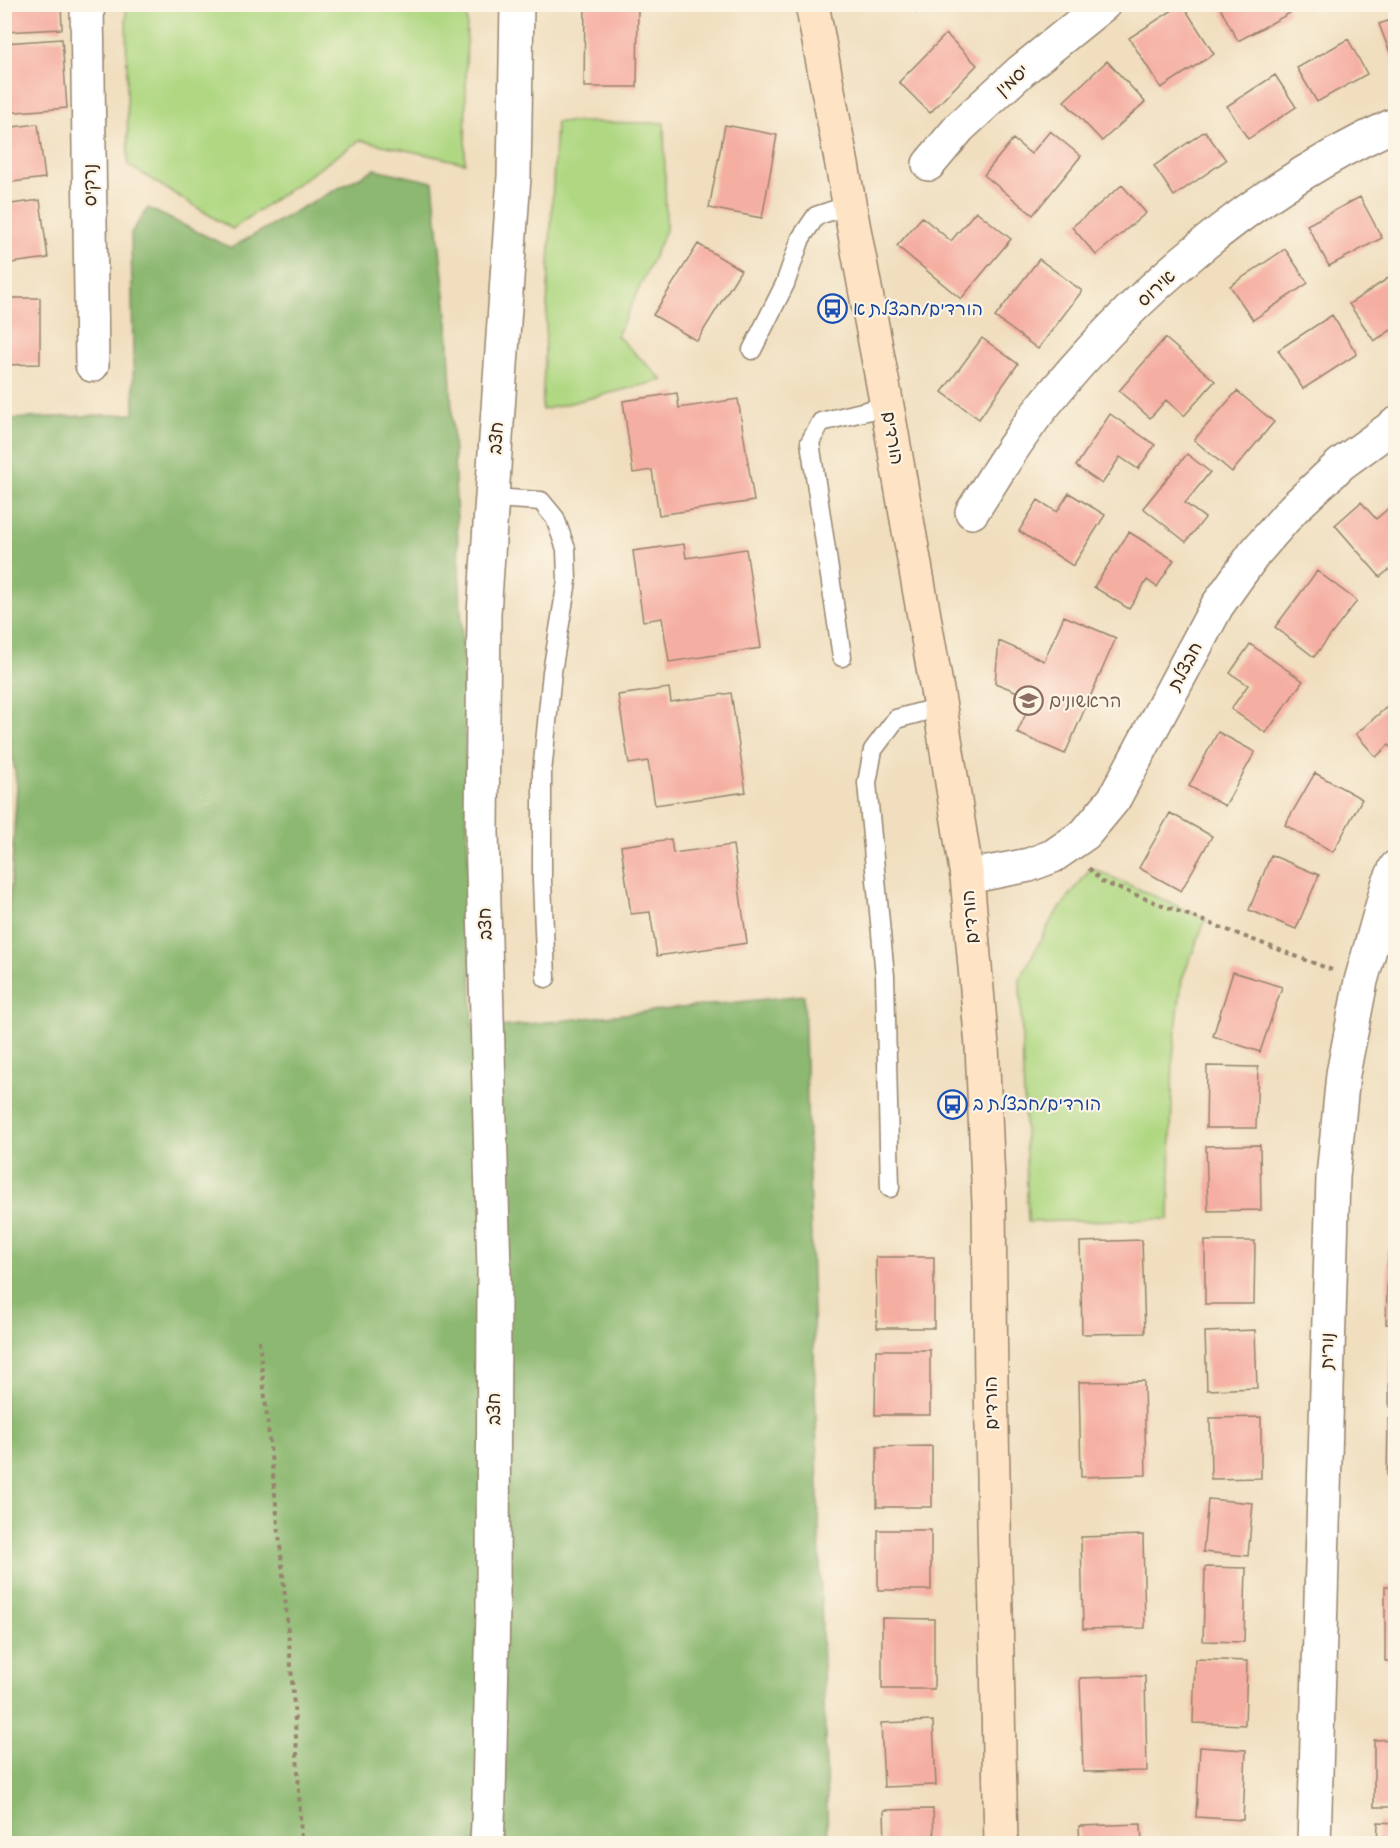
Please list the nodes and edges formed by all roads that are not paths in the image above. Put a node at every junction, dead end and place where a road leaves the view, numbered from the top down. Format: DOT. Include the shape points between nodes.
graph roads {
  1 [pos="87,4"];
  2 [pos="517,4"];
  3 [pos="812,4"];
  4 [pos="1104,4"];
  5 [pos="1395,124"];
  6 [pos="929,164"];
  7 [pos="849,205"];
  8 [pos="752,350"];
  9 [pos="92,365"];
  10 [pos="887,406"];
  11 [pos="1395,424"];
  12 [pos="492,498"];
  13 [pos="972,512"];
  14 [pos="842,657"];
  15 [pos="940,707"];
  16 [pos="1395,867"];
  17 [pos="967,877"];
  18 [pos="546,978"];
  19 [pos="890,1188"];
  20 [pos="487,1844"];
  21 [pos="1000,1844"];
  22 [pos="1314,1844"];
  1 -- 9 [label="street, נרקיס"];
  2 -- 12 [label="street, חצב" via="514,176"];
  3 -- 7 [label="street, הורדים"];
  4 -- 6 [label="street, יסמין" via="1021,71 960,127"];
  5 -- 13 [label="street, אירוס" via="1353,143 1277,189 1210,239 1149,293 1039,411"];
  7 -- 8 [label="lane" via="816,216 801,238 785,284"];
  7 -- 10 [label="street, הורדים"];
  10 -- 14 [label="lane" via="821,422 810,442"];
  10 -- 15 [label="street, הורדים"];
  11 -- 17 [label="street, חבצלת" via="1341,464 1293,509 1254,554 1217,606 1114,799 1085,834 1053,856 1029,865"];
  12 -- 18 [label="lane" via="541,501 555,518 566,549 567,581 552,672 542,773"];
  12 -- 20 [label="street, חצב" via="484,613 482,832 494,1270 493,1608"];
  15 -- 17 [label="street, הורדים"];
  15 -- 19 [label="lane" via="896,719 873,750 867,783 885,976"];
  16 -- 22 [label="street, נורית" via="1361,981 1342,1074 1333,1177"];
  17 -- 21 [label="street, הורדים" via="982,1046 990,1204"];
}
